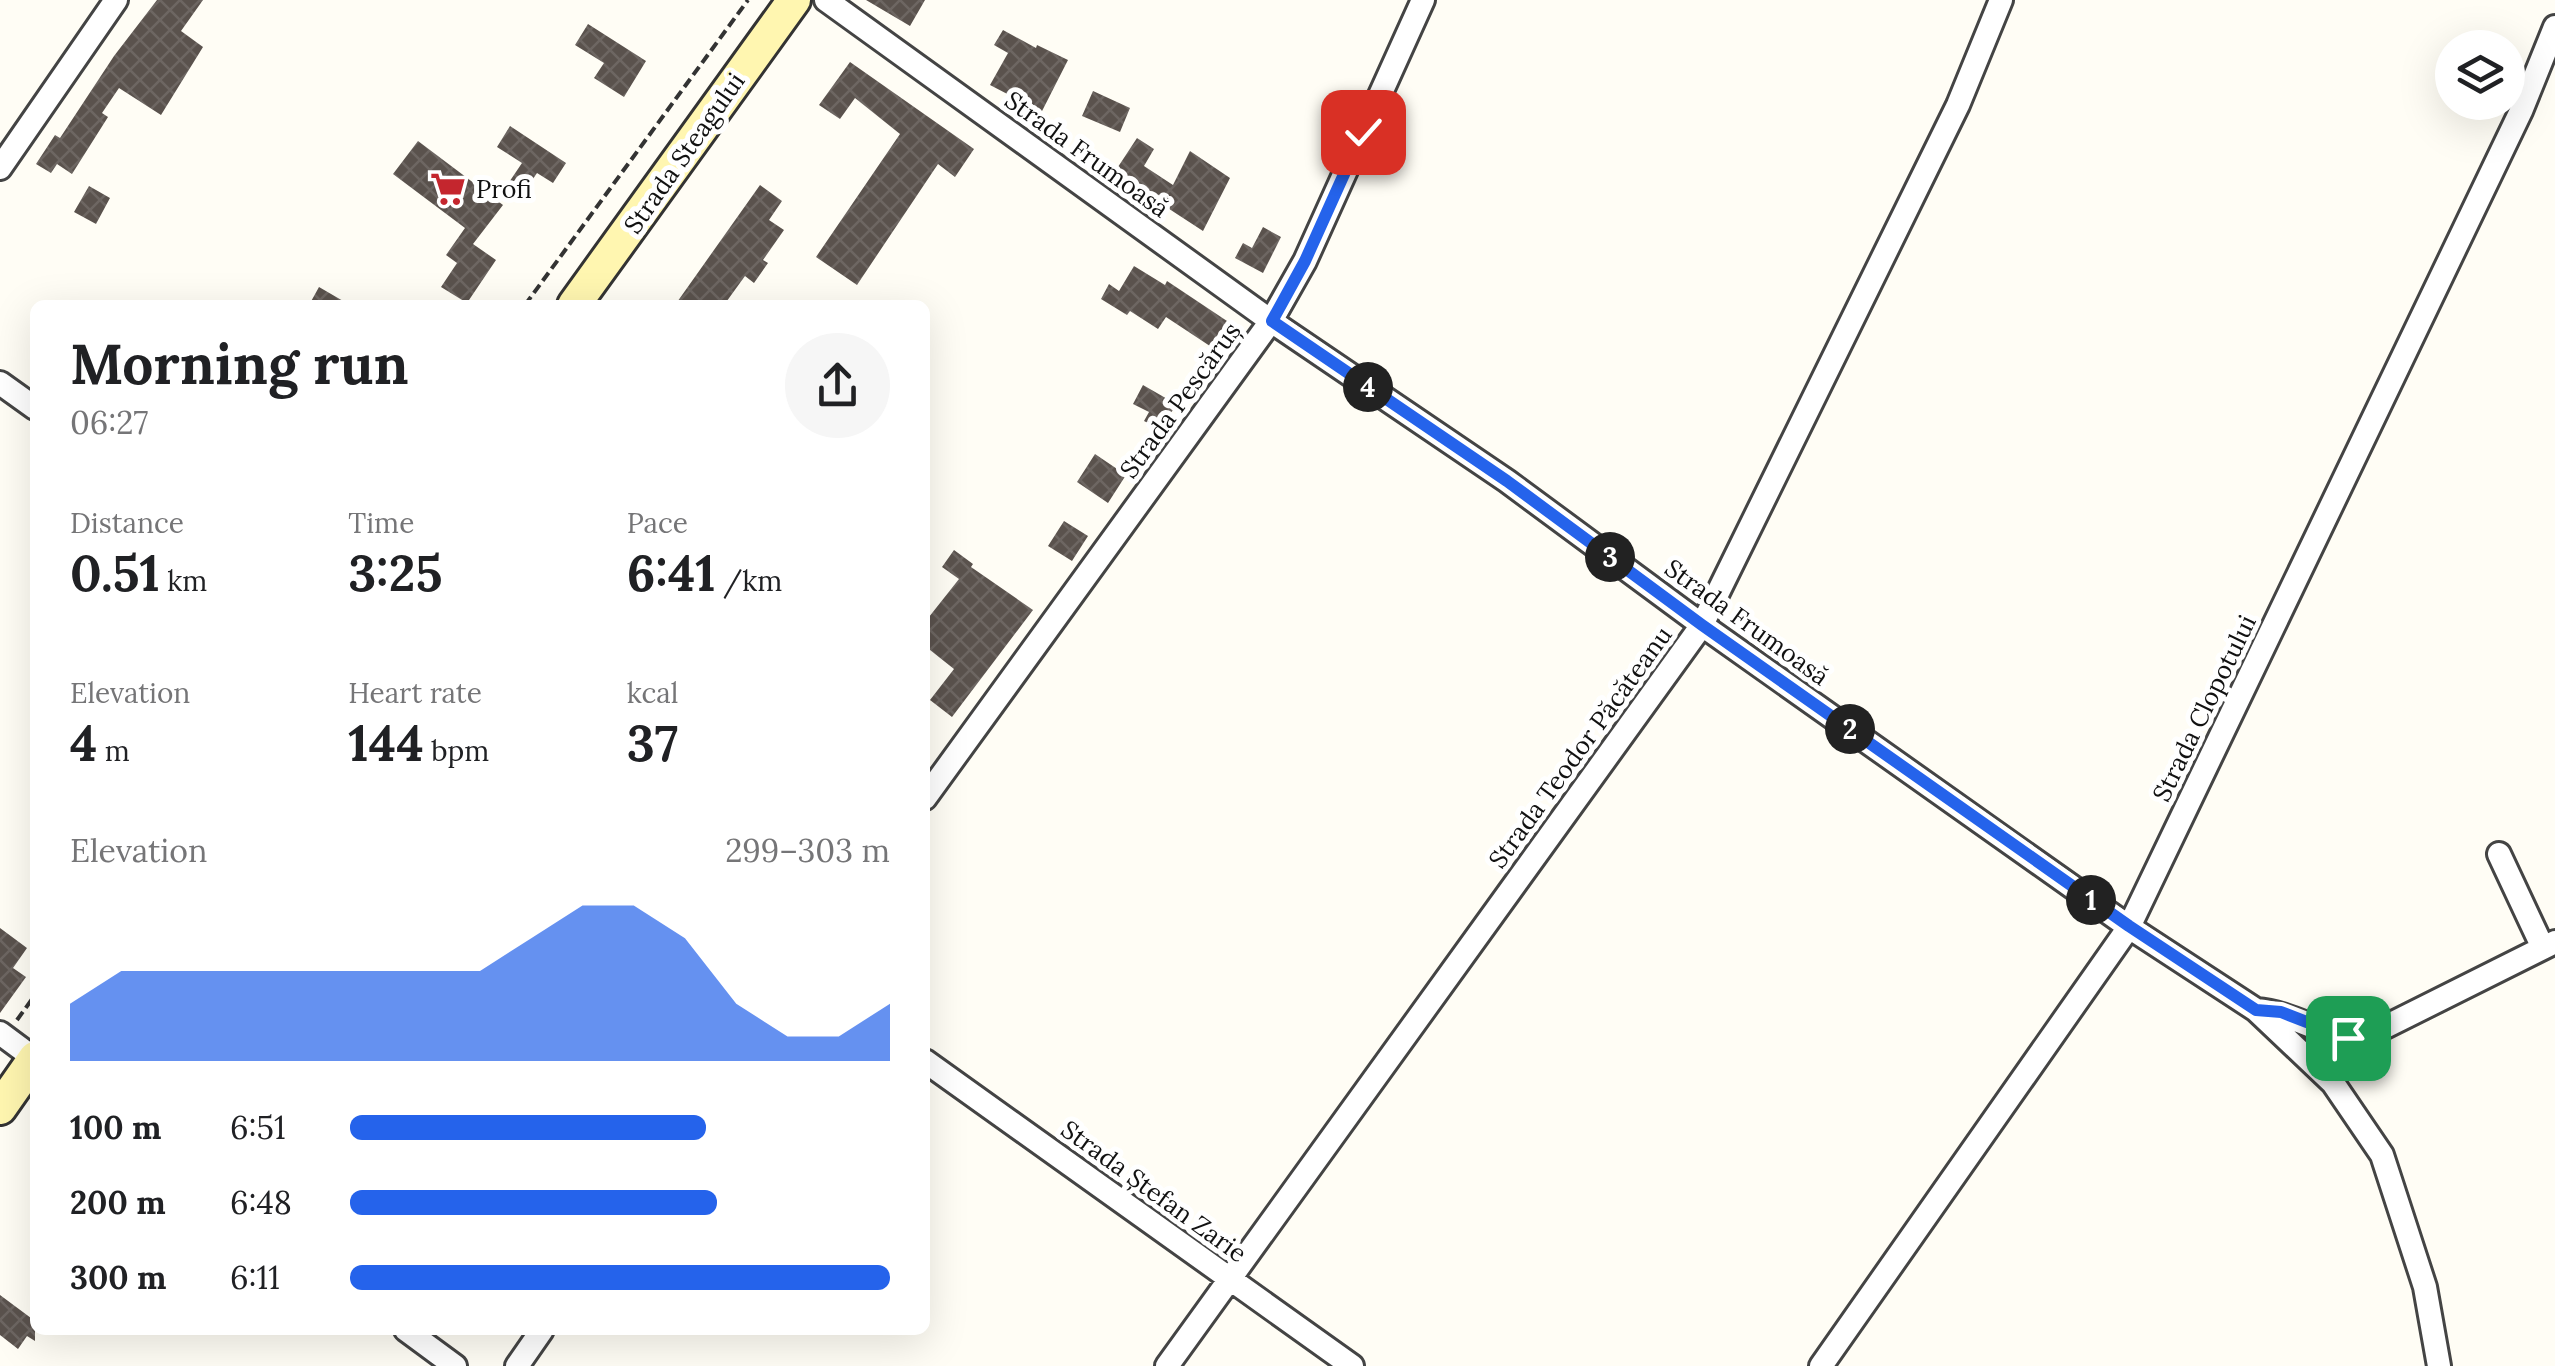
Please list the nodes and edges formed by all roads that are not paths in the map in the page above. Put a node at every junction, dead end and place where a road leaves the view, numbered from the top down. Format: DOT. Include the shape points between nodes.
graph roads {
  1 [pos="116,0"];
  2 [pos="794,0"];
  3 [pos="826,0"];
  4 [pos="1422,0"];
  5 [pos="2001,0"];
  6 [pos="2555,27"];
  7 [pos="0,168"];
  8 [pos="578,300"];
  9 [pos="1272,321"];
  10 [pos="0,384"];
  11 [pos="30,405"];
  12 [pos="1702,625"];
  13 [pos="930,791"];
  14 [pos="2500,854"];
  15 [pos="2129,926"];
  16 [pos="2549,946"];
  17 [pos="2256,1010"];
  18 [pos="0,1034"];
  19 [pos="30,1055"];
  20 [pos="30,1065"];
  21 [pos="930,1065"];
  22 [pos="0,1108"];
  23 [pos="1231,1280"];
  24 [pos="413,1335"];
  25 [pos="539,1335"];
  26 [pos="455,1366"];
  27 [pos="517,1366"];
  28 [pos="1167,1366"];
  29 [pos="1352,1366"];
  30 [pos="1820,1366"];
  31 [pos="2440,1366"];
  1 -- 7 [label="street"];
  2 -- 8 [label="main road, Strada Steagului"];
  3 -- 9 [label="street, Strada Frumoasă"];
  4 -- 9 [label="street, Strada Pescăruș"];
  5 -- 12 [label="street, Strada Teodor Păcăteanu" via="1958,105"];
  6 -- 15 [label="street, Strada Clopotului" via="2521,111"];
  9 -- 12 [label="street, Strada Frumoasă" via="1507,481"];
  9 -- 13 [label="street, Strada Pescăruș"];
  10 -- 11 [label="street"];
  12 -- 15 [label="street, Strada Frumoasă"];
  12 -- 23 [label="street, Strada Teodor Păcăteanu"];
  14 -- 16 [label="street"];
  15 -- 17 [label="street, Strada Frumoasă"];
  15 -- 30 [label="street, Strada Clopotului"];
  16 -- 17 [label="street" via="2364,1038"];
  17 -- 31 [label="street, Strada Frumoasă" via="2333,1083 2382,1155 2425,1287"];
  18 -- 19 [label="street"];
  20 -- 22 [label="main road"];
  21 -- 23 [label="street, Strada Ștefan Zarie"];
  23 -- 28 [label="street, Strada Teodor Păcăteanu"];
  23 -- 29 [label="street, Strada Ștefan Zarie"];
  24 -- 26 [label="street"];
  25 -- 27 [label="street"];
}
